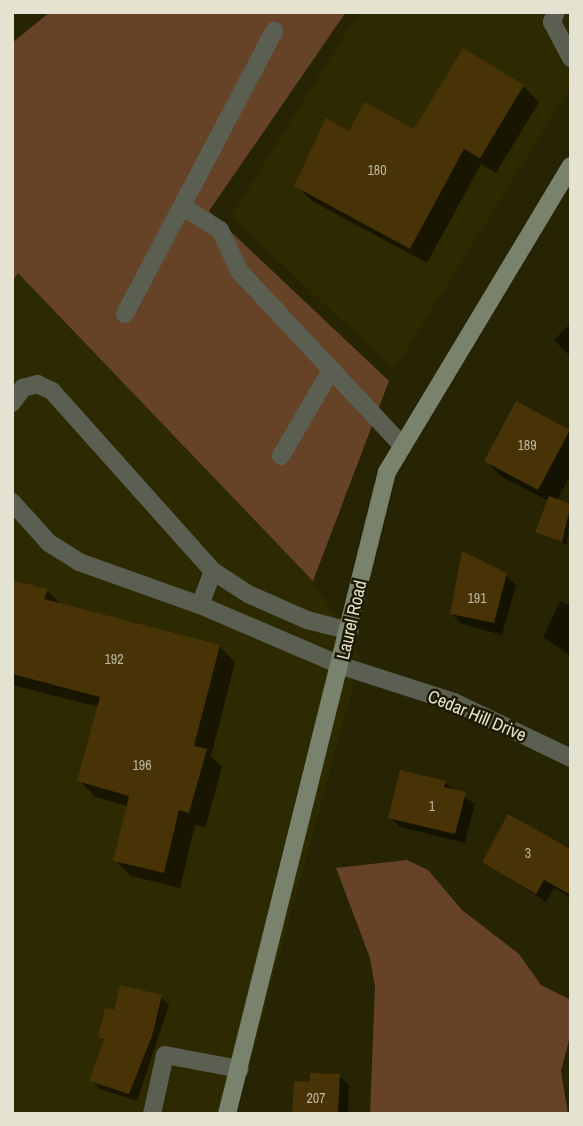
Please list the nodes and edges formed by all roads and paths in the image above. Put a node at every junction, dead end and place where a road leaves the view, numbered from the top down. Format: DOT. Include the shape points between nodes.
graph roads {
  1 [pos="556,12"];
  2 [pos="274,31"];
  3 [pos="571,58"];
  4 [pos="569,174"];
  5 [pos="182,206"];
  6 [pos="125,314"];
  7 [pos="331,370"];
  8 [pos="12,403"];
  9 [pos="403,446"];
  10 [pos="281,456"];
  11 [pos="12,502"];
  12 [pos="213,570"];
  13 [pos="200,605"];
  14 [pos="350,631"];
  15 [pos="342,666"];
  16 [pos="571,758"];
  17 [pos="240,1069"];
  18 [pos="152,1114"];
  19 [pos="227,1114"];
  1 -- 3 [label="street" via="552,22"];
  2 -- 5 [label="street"];
  4 -- 9 [label="main road, Laurel Road"];
  5 -- 6 [label="street"];
  5 -- 7 [label="street" via="220,230 240,272"];
  7 -- 9 [label="street"];
  7 -- 10 [label="street"];
  8 -- 12 [label="street" via="23,388 37,384 52,391"];
  9 -- 14 [label="main road, Laurel Road" via="387,472"];
  11 -- 13 [label="street, Cedar Hill Drive" via="49,544 79,562"];
  12 -- 13 [label="street"];
  12 -- 14 [label="street" via="260,599 307,620"];
  13 -- 15 [label="street, Cedar Hill Drive"];
  14 -- 15 [label="main road, Laurel Road"];
  15 -- 16 [label="street, Cedar Hill Drive" via="454,702"];
  15 -- 17 [label="main road, Laurel Road"];
  17 -- 18 [label="street" via="164,1055"];
  17 -- 19 [label="main road, Laurel Road"];
}
